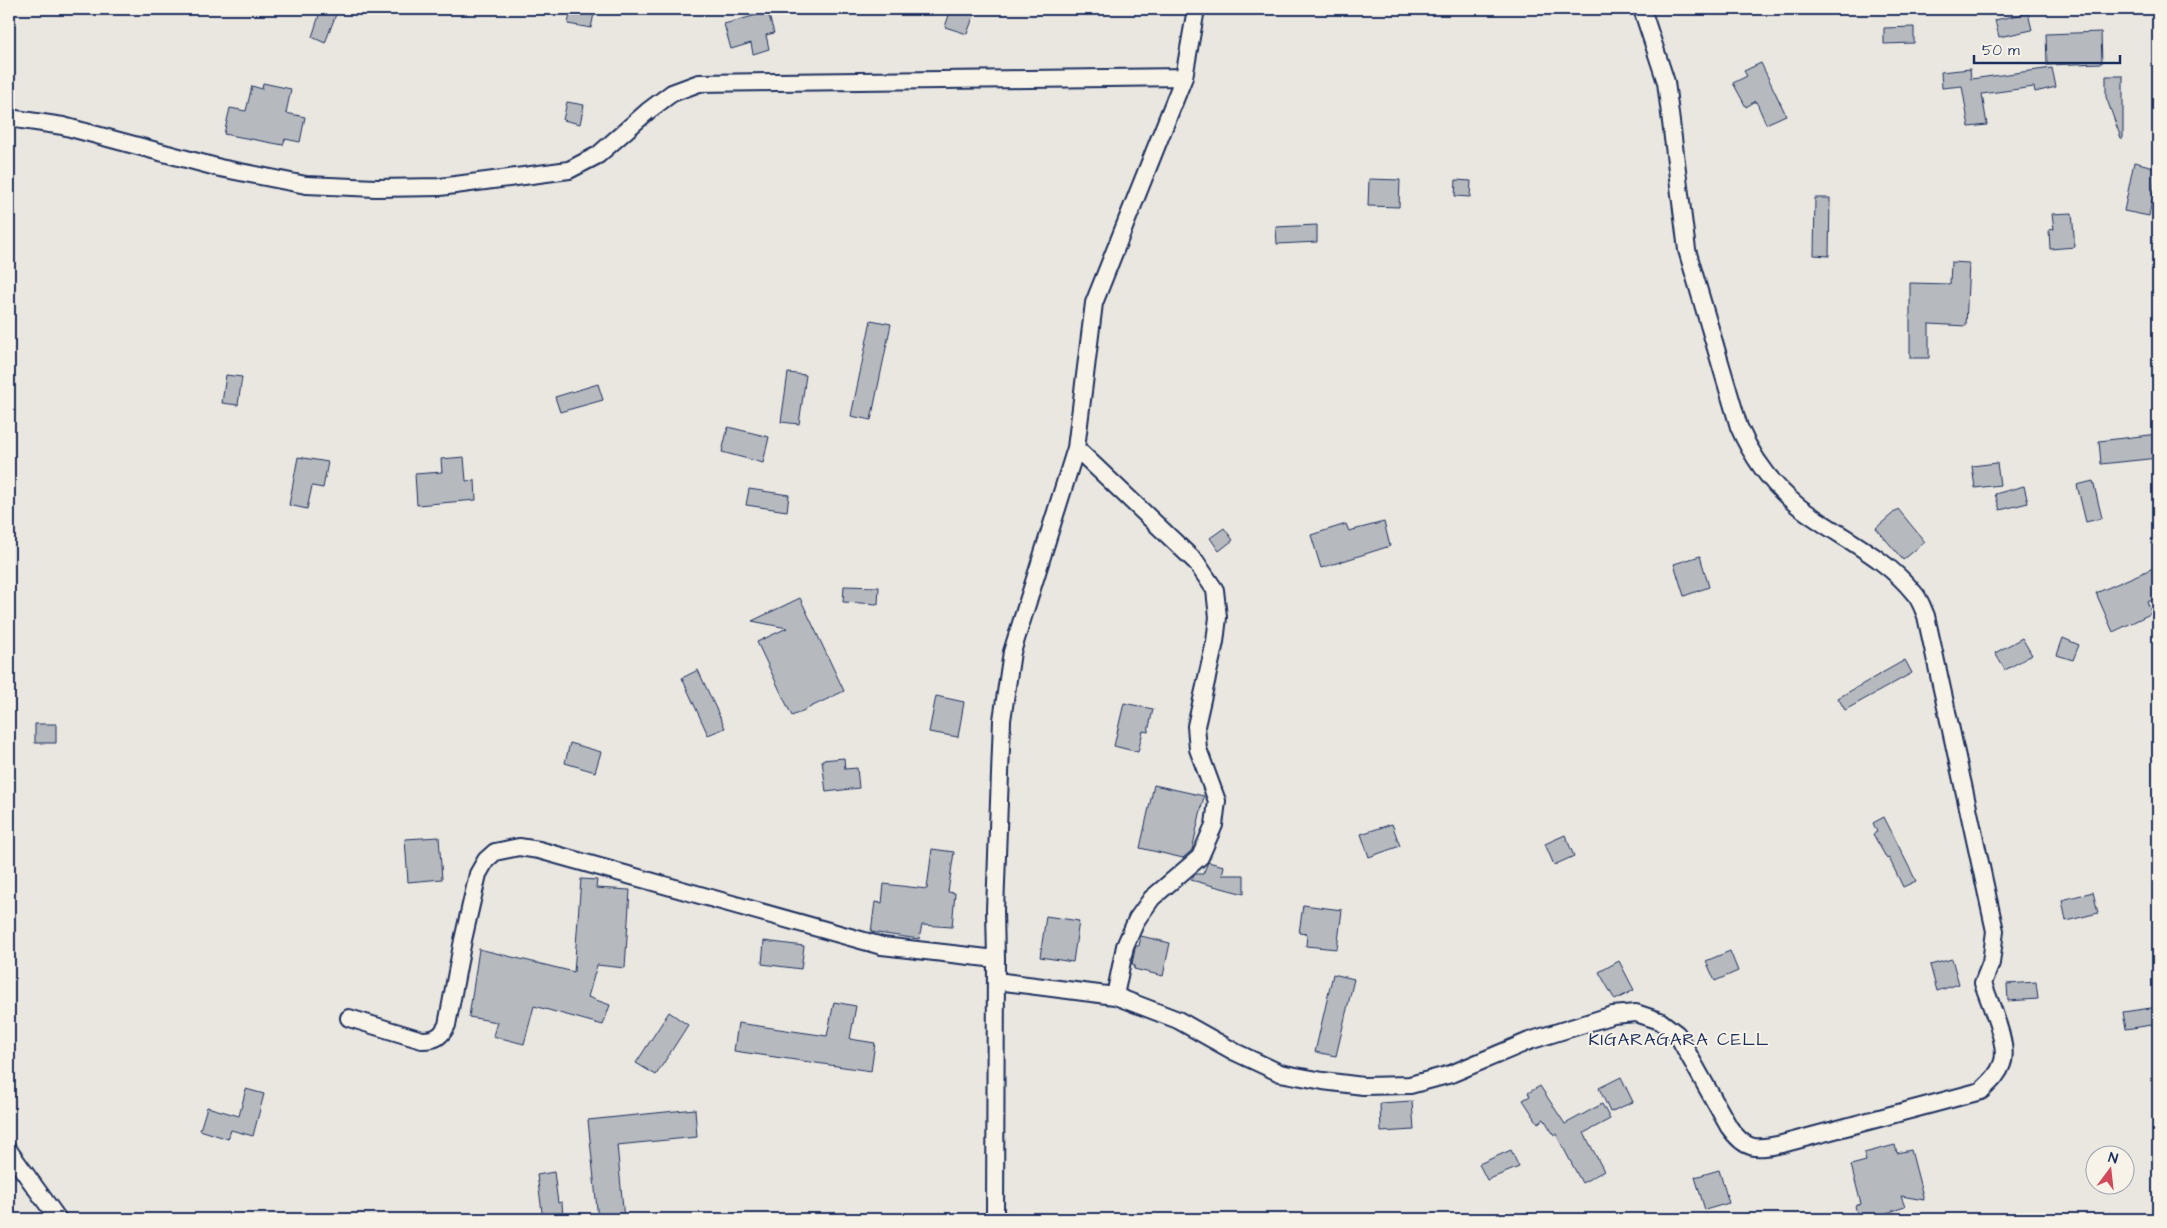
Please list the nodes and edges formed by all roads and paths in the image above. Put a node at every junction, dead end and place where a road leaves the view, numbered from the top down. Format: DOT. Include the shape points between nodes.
graph roads {
  1 [pos="1196,9"];
  2 [pos="1642,9"];
  3 [pos="1184,77"];
  4 [pos="9,118"];
  5 [pos="1076,448"];
  6 [pos="996,959"];
  7 [pos="996,980"];
  8 [pos="1115,996"];
  9 [pos="349,1018"];
  10 [pos="9,1151"];
  11 [pos="58,1219"];
  12 [pos="995,1219"];
  1 -- 3 [label="street"];
  2 -- 8 [label="street" via="1666,82 1687,250 1749,451 1798,506 1896,574 1915,594 1926,616 1995,931 1992,962 1983,982 2005,1049 2003,1063 1994,1079 1981,1091 1767,1148 1756,1148 1746,1146 1729,1127 1677,1034 1660,1021 1636,1013 1613,1015 1529,1041 1451,1074 1410,1085 1363,1086 1280,1073 1178,1020"];
  3 -- 4 [label="street" via="699,82 672,93 598,155 569,170 440,187 306,185 220,168 63,126"];
  3 -- 5 [label="street" via="1094,303"];
  5 -- 6 [label="street" via="1012,652 1002,720 994,910"];
  5 -- 8 [label="street" via="1196,562 1215,590 1218,616 1216,642 1196,726 1198,749 1217,801 1214,825 1200,857 1152,898 1137,919 1125,946"];
  6 -- 7 [label="street"];
  6 -- 9 [label="street" via="882,946 520,847 495,852 478,874 447,1025 442,1034 433,1040 422,1040"];
  7 -- 8 [label="street"];
  7 -- 12 [label="street"];
  10 -- 11 [label="street"];
}
